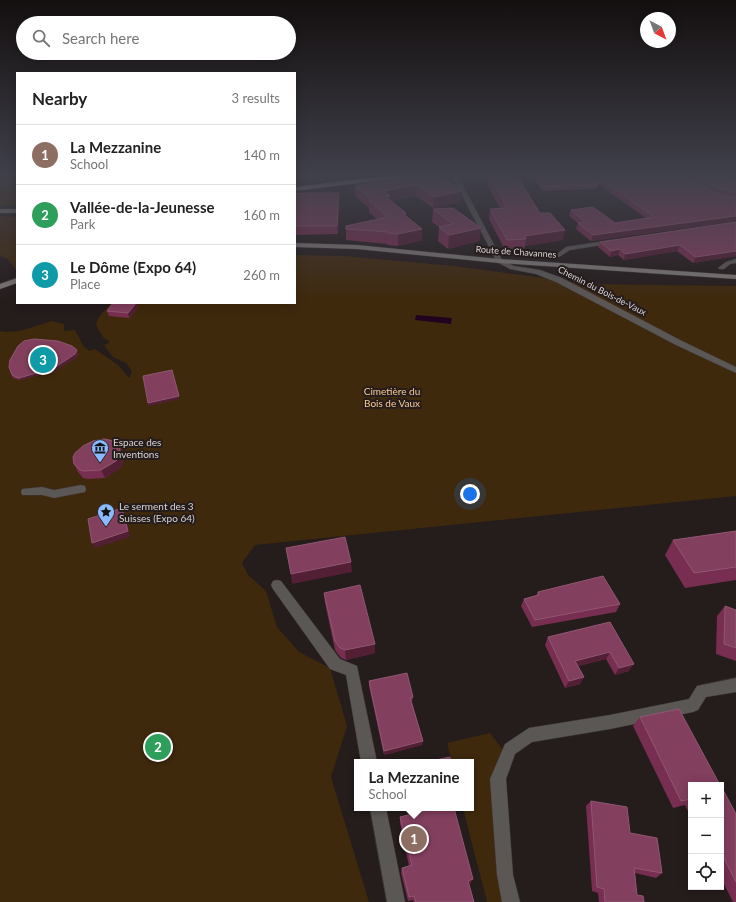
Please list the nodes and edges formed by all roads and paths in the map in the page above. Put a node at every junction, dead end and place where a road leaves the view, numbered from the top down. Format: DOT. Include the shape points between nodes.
graph roads {
  1 [pos="477,218"];
  2 [pos="621,241"];
  3 [pos="296,245"];
  4 [pos="559,255"];
  5 [pos="499,261"];
  6 [pos="736,261"];
  7 [pos="722,268"];
  8 [pos="736,277"];
  9 [pos="16,280"];
  10 [pos="16,284"];
  11 [pos="0,287"];
  12 [pos="736,370"];
  13 [pos="81,489"];
  14 [pos="26,492"];
  15 [pos="277,585"];
  16 [pos="736,685"];
  17 [pos="368,759"];
  18 [pos="379,811"];
  19 [pos="396,902"];
  20 [pos="512,902"];
  1 -- 5 [label="street"];
  2 -- 4 [label="street" via="568,248"];
  3 -- 5 [label="main road, Route de Chavannes"];
  5 -- 8 [label="main road, Route de Chavannes"];
  5 -- 12 [label="street, Chemin du Bois-de-Vaux" via="512,268 537,272 559,280"];
  6 -- 7 [label="street"];
  9 -- 11 [label="main road"];
  10 -- 11 [label="main road"];
  13 -- 14 [label="street" via="54,494 42,491"];
  15 -- 17 [label="street" via="335,664 352,671"];
  16 -- 20 [label="street" via="702,691 693,705 529,735 510,749 498,778 505,875"];
  18 -- 19 [label="street"];
}
